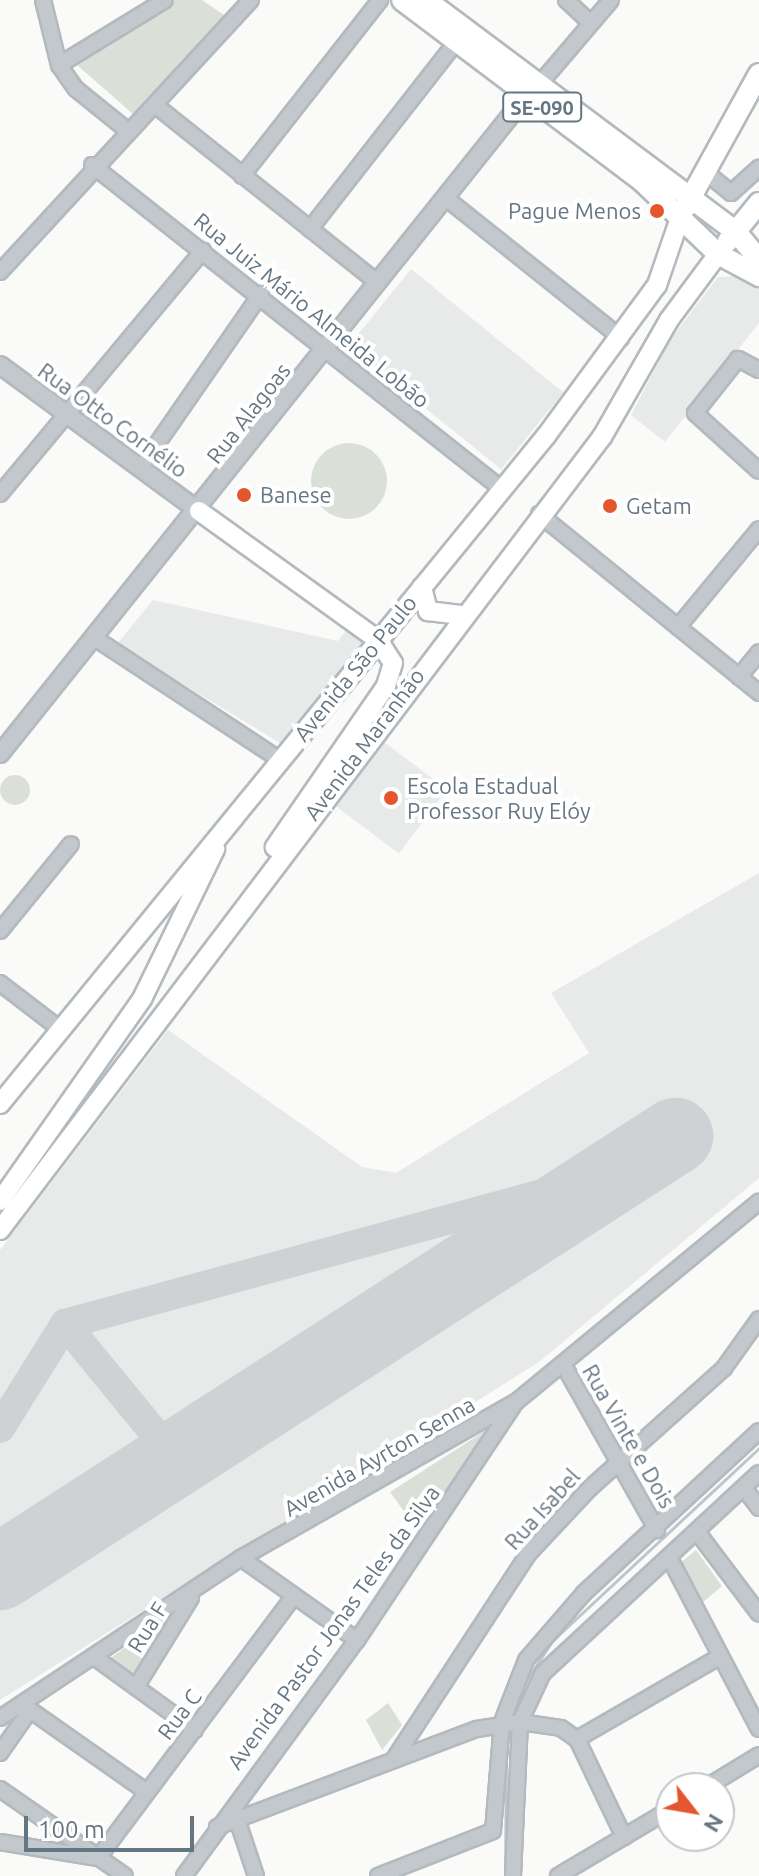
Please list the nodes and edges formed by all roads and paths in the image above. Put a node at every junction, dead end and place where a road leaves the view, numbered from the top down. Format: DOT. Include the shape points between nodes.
graph roads {
  1 [pos="43,0"];
  2 [pos="165,0"];
  3 [pos="251,0"];
  4 [pos="380,0"];
  5 [pos="402,0"];
  6 [pos="426,0"];
  7 [pos="566,0"];
  8 [pos="611,0"];
  9 [pos="591,23"];
  10 [pos="456,42"];
  11 [pos="59,65"];
  12 [pos="759,74"];
  13 [pos="532,91"];
  14 [pos="155,105"];
  15 [pos="128,131"];
  16 [pos="92,165"];
  17 [pos="759,168"];
  18 [pos="704,171"];
  19 [pos="242,176"];
  20 [pos="447,199"];
  21 [pos="759,203"];
  22 [pos="686,207"];
  23 [pos="310,229"];
  24 [pos="736,232"];
  25 [pos="203,250"];
  26 [pos="718,254"];
  27 [pos="759,259"];
  28 [pos="0,272"];
  29 [pos="759,276"];
  30 [pos="378,283"];
  31 [pos="261,294"];
  32 [pos="621,338"];
  33 [pos="326,349"];
  34 [pos="0,365"];
  35 [pos="759,370"];
  36 [pos="67,411"];
  37 [pos="141,467"];
  38 [pos="759,471"];
  39 [pos="503,490"];
  40 [pos="0,494"];
  41 [pos="199,511"];
  42 [pos="539,514"];
  43 [pos="756,539"];
  44 [pos="422,587"];
  45 [pos="461,615"];
  46 [pos="678,627"];
  47 [pos="93,637"];
  48 [pos="378,640"];
  49 [pos="759,652"];
  50 [pos="739,677"];
  51 [pos="759,693"];
  52 [pos="0,754"];
  53 [pos="280,760"];
  54 [pos="224,828"];
  55 [pos="71,844"];
  56 [pos="241,908"];
  57 [pos="0,931"];
  58 [pos="0,983"];
  59 [pos="60,1029"];
  60 [pos="0,1104"];
  61 [pos="0,1201"];
  62 [pos="759,1202"];
  63 [pos="0,1230"];
  64 [pos="759,1319"];
  65 [pos="563,1364"];
  66 [pos="516,1402"];
  67 [pos="759,1431"];
  68 [pos="617,1462"];
  69 [pos="759,1473"];
  70 [pos="744,1488"];
  71 [pos="759,1508"];
  72 [pos="657,1530"];
  73 [pos="698,1533"];
  74 [pos="669,1557"];
  75 [pos="241,1558"];
  76 [pos="196,1591"];
  77 [pos="294,1596"];
  78 [pos="759,1614"];
  79 [pos="357,1640"];
  80 [pos="721,1656"];
  81 [pos="97,1659"];
  82 [pos="136,1687"];
  83 [pos="26,1707"];
  84 [pos="755,1710"];
  85 [pos="0,1718"];
  86 [pos="502,1722"];
  87 [pos="520,1722"];
  88 [pos="759,1729"];
  89 [pos="195,1730"];
  90 [pos="577,1739"];
  91 [pos="0,1753"];
  92 [pos="759,1755"];
  93 [pos="394,1759"];
  94 [pos="731,1772"];
  95 [pos="0,1789"];
  96 [pos="147,1792"];
  97 [pos="237,1819"];
  98 [pos="655,1819"];
  99 [pos="217,1827"];
  100 [pos="624,1837"];
  101 [pos="0,1842"];
  102 [pos="98,1858"];
  103 [pos="125,1876"];
  104 [pos="184,1876"];
  105 [pos="256,1876"];
  106 [pos="378,1876"];
  107 [pos="513,1876"];
  108 [pos="558,1876"];
  1 -- 11 [label="street"];
  2 -- 11 [label="street"];
  3 -- 14 [label="street"];
  4 -- 19 [label="street"];
  5 -- 10 [label="main road, SE-090"];
  6 -- 13 [label="main road, SE-090"];
  7 -- 9 [label="street"];
  8 -- 9 [label="street, Rua Alagoas"];
  9 -- 13 [label="street, Rua Alagoas"];
  10 -- 13 [label="main road, SE-090"];
  10 -- 23 [label="street"];
  11 -- 15 [label="street" via="76,89"];
  12 -- 18 [label="main road"];
  13 -- 20 [label="street, Rua Alagoas"];
  13 -- 22 [label="main road, SE-090"];
  14 -- 15 [label="street"];
  14 -- 19 [label="street"];
  15 -- 16 [label="street"];
  16 -- 25 [label="street, Rua Juiz Mário Almeida Lobão"];
  16 -- 28 [label="street"];
  17 -- 18 [label="street" via="731,193"];
  18 -- 22 [label="main road"];
  19 -- 23 [label="street"];
  20 -- 30 [label="street, Rua Alagoas"];
  20 -- 32 [label="street"];
  21 -- 24 [label="main road"];
  22 -- 24 [label="main road, SE-090"];
  22 -- 26 [label="main road, SE-090"];
  22 -- 32 [label="main road, Avenida São Paulo" via="664,271"];
  23 -- 30 [label="street"];
  24 -- 26 [label="main road"];
  24 -- 27 [label="main road, SE-090"];
  25 -- 31 [label="street, Rua Juiz Mário Almeida Lobão"];
  25 -- 36 [label="street"];
  26 -- 29 [label="main road, SE-090"];
  26 -- 42 [label="main road, Avenida Maranhão" via="657,338 626,403"];
  30 -- 33 [label="street, Rua Alagoas"];
  31 -- 33 [label="street, Rua Juiz Mário Almeida Lobão"];
  31 -- 37 [label="street"];
  32 -- 39 [label="main road, Avenida São Paulo"];
  33 -- 39 [label="street, Rua Juiz Mário Almeida Lobão"];
  33 -- 41 [label="street, Rua Alagoas"];
  34 -- 36 [label="street, Rua Otto Cornélio"];
  35 -- 38 [label="street" via="738,359 695,413"];
  36 -- 37 [label="street, Rua Otto Cornélio"];
  36 -- 40 [label="street"];
  37 -- 41 [label="street, Rua Otto Cornélio"];
  39 -- 44 [label="main road, Avenida São Paulo"];
  41 -- 47 [label="street, Rua Alagoas"];
  41 -- 48 [label="main road"];
  42 -- 45 [label="main road, Avenida Maranhão"];
  42 -- 46 [label="street"];
  43 -- 46 [label="street"];
  44 -- 45 [label="main road" via="428,611"];
  44 -- 48 [label="main road, Avenida São Paulo"];
  45 -- 56 [label="main road, Avenida Maranhão"];
  46 -- 50 [label="street"];
  47 -- 52 [label="street, Rua Alagoas"];
  47 -- 53 [label="street"];
  48 -- 53 [label="main road, Avenida São Paulo"];
  48 -- 56 [label="main road" via="393,663 389,681 311,787"];
  49 -- 50 [label="street"];
  50 -- 51 [label="street"];
  53 -- 54 [label="main road, Avenida São Paulo"];
  54 -- 59 [label="main road, Avenida São Paulo"];
  54 -- 61 [label="main road" via="142,999"];
  55 -- 57 [label="street"];
  56 -- 63 [label="main road, Avenida Maranhão"];
  58 -- 59 [label="street"];
  59 -- 60 [label="main road, Avenida São Paulo"];
  62 -- 65 [label="street, Avenida Ayrton Senna"];
  64 -- 68 [label="street, Rua Isabel" via="724,1368"];
  65 -- 66 [label="street, Avenida Ayrton Senna"];
  65 -- 68 [label="street, Rua Vinte e Dois"];
  66 -- 75 [label="street, Avenida Ayrton Senna"];
  66 -- 79 [label="street, Avenida Pastor Jonas Teles da Silva"];
  67 -- 72 [label="street"];
  68 -- 72 [label="street, Rua Vinte e Dois"];
  68 -- 93 [label="street, Rua Isabel" via="504,1587"];
  69 -- 70 [label="street"];
  70 -- 71 [label="street"];
  70 -- 73 [label="street"];
  72 -- 86 [label="street" via="539,1642"];
  73 -- 74 [label="street"];
  73 -- 78 [label="street"];
  74 -- 80 [label="street"];
  74 -- 87 [label="street" via="564,1648"];
  75 -- 76 [label="street, Avenida Ayrton Senna"];
  75 -- 77 [label="street"];
  76 -- 81 [label="street, Avenida Ayrton Senna"];
  76 -- 82 [label="street, Rua F"];
  77 -- 79 [label="street"];
  77 -- 89 [label="street, Rua C"];
  79 -- 99 [label="street, Avenida Pastor Jonas Teles da Silva"];
  80 -- 84 [label="street"];
  80 -- 90 [label="street"];
  81 -- 82 [label="street"];
  81 -- 83 [label="street, Avenida Ayrton Senna"];
  82 -- 89 [label="street"];
  83 -- 85 [label="street, Avenida Ayrton Senna"];
  83 -- 91 [label="street"];
  83 -- 96 [label="street"];
  84 -- 88 [label="street"];
  86 -- 87 [label="street"];
  86 -- 93 [label="street"];
  86 -- 106 [label="street" via="493,1831"];
  87 -- 90 [label="street" via="561,1728"];
  87 -- 107 [label="street"];
  89 -- 96 [label="street, Rua C"];
  90 -- 100 [label="street"];
  92 -- 94 [label="street"];
  93 -- 97 [label="street"];
  95 -- 102 [label="street"];
  96 -- 102 [label="street, Rua C"];
  97 -- 99 [label="street"];
  97 -- 105 [label="street"];
  98 -- 100 [label="street"];
  99 -- 104 [label="street, Avenida Pastor Jonas Teles da Silva"];
  100 -- 108 [label="street"];
  101 -- 102 [label="street"];
  102 -- 103 [label="street"];
}
